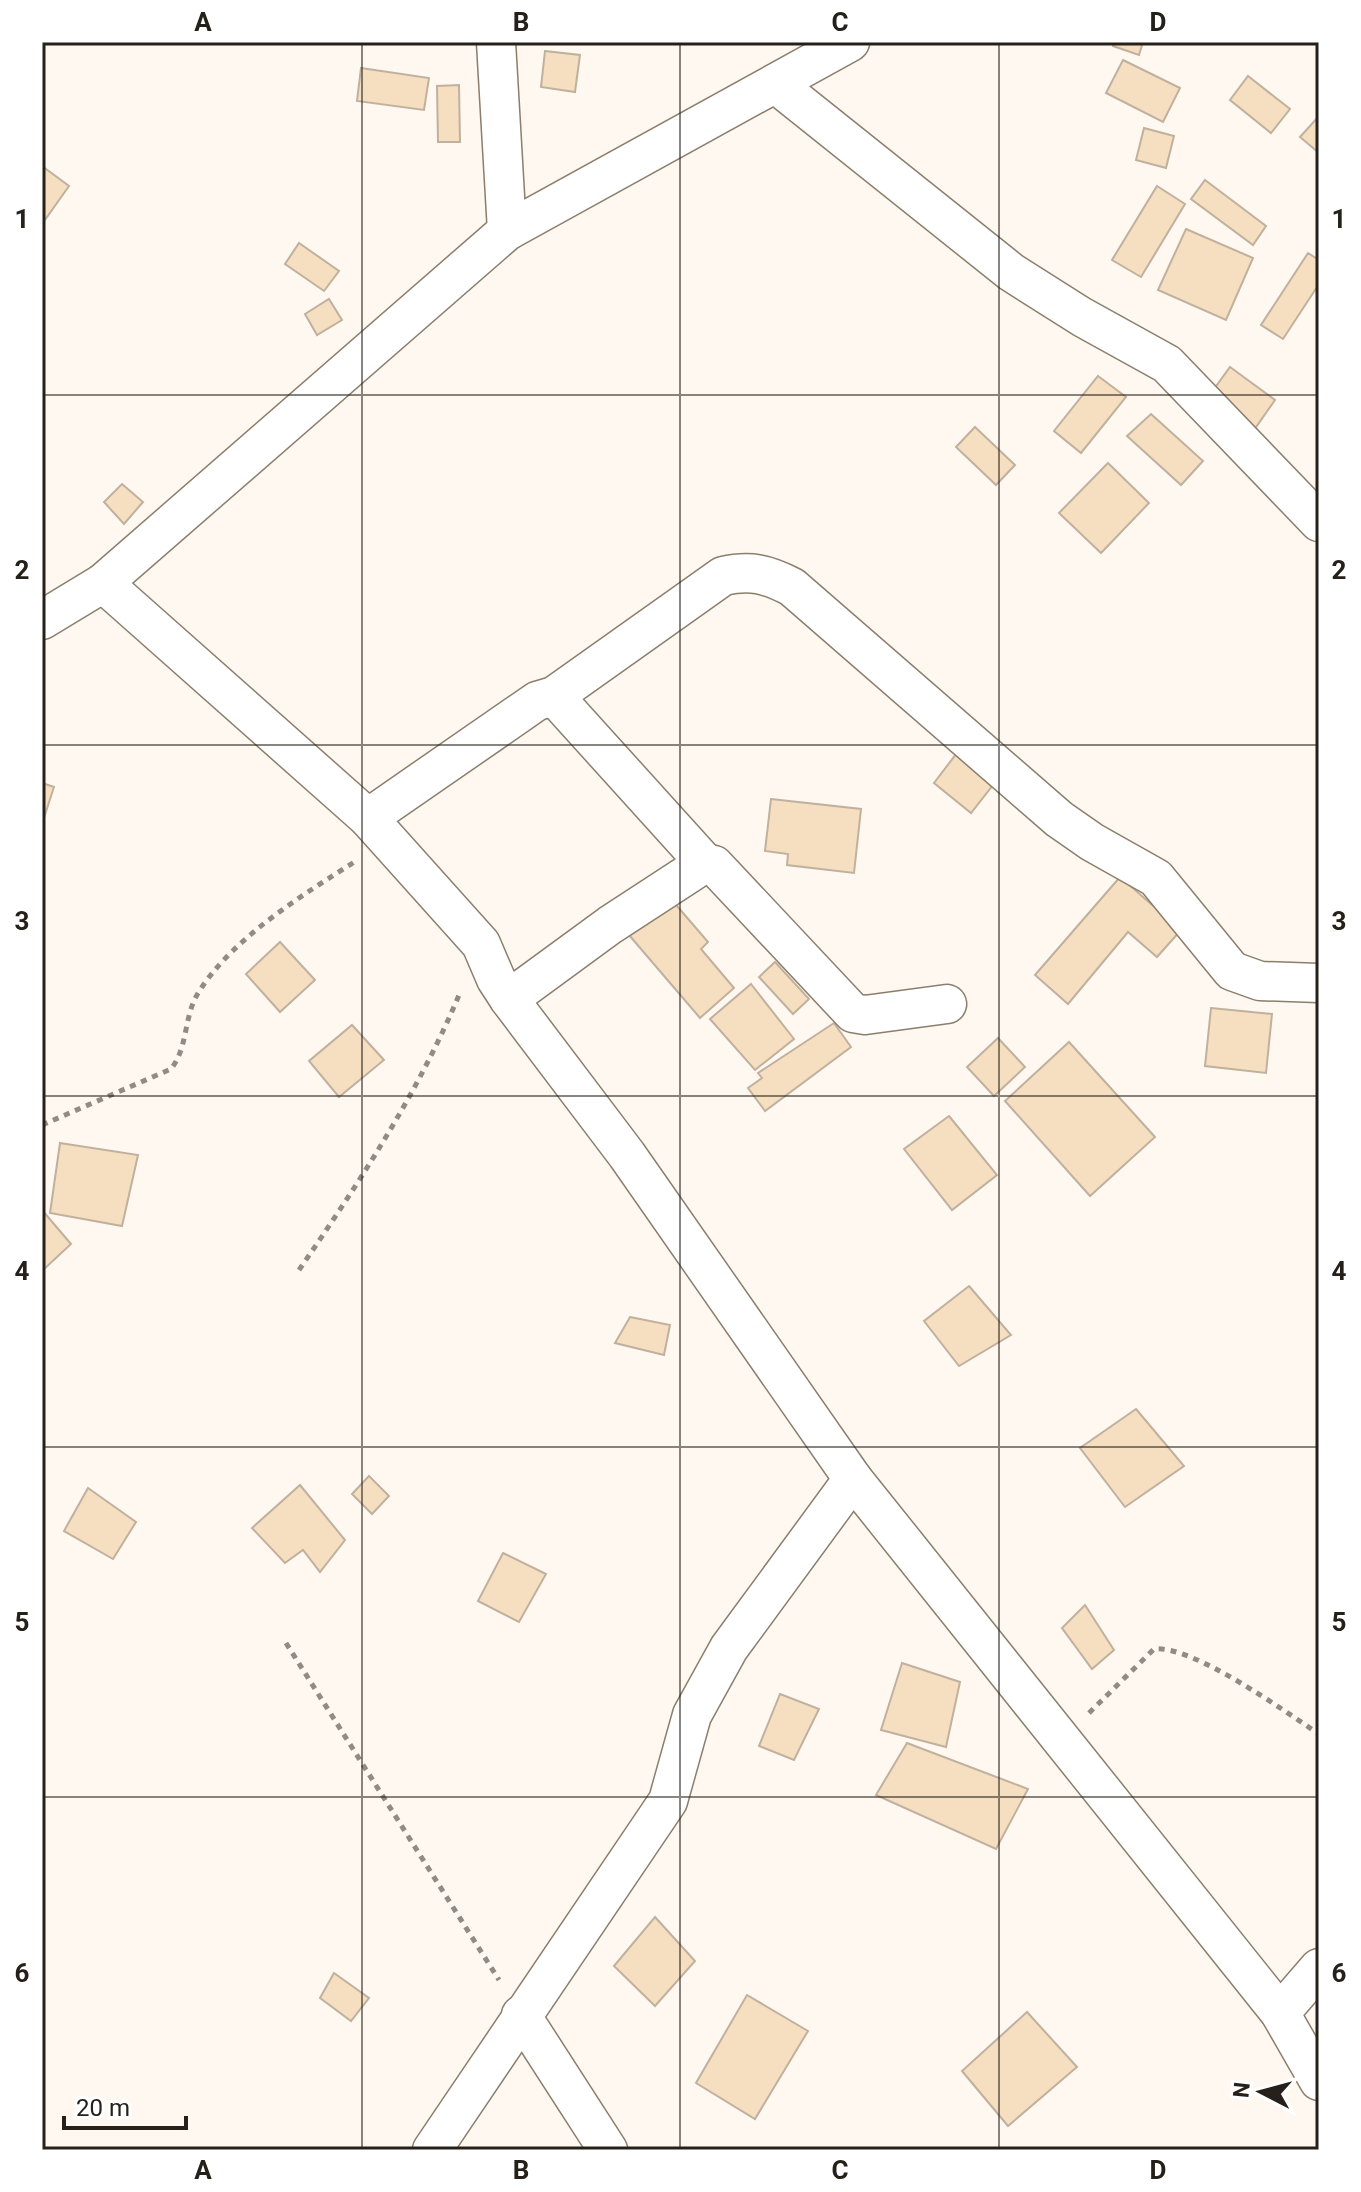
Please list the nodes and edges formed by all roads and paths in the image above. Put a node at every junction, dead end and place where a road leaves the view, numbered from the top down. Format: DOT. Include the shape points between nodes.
graph roads {
  1 [pos="496,42"];
  2 [pos="850,42"];
  3 [pos="777,85"];
  4 [pos="507,231"];
  5 [pos="1319,522"];
  6 [pos="103,583"];
  7 [pos="42,620"];
  8 [pos="554,696"];
  9 [pos="378,830"];
  10 [pos="705,863"];
  11 [pos="481,944"];
  12 [pos="1319,983"];
  13 [pos="509,999"];
  14 [pos="947,1004"];
  15 [pos="42,1125"];
  16 [pos="299,1270"];
  17 [pos="853,1479"];
  18 [pos="286,1643"];
  19 [pos="1319,1734"];
  20 [pos="1063,1739"];
  21 [pos="1319,1968"];
  22 [pos="1280,2013"];
  23 [pos="521,2015"];
  24 [pos="1319,2081"];
  25 [pos="432,2150"];
  26 [pos="608,2150"];
  1 -- 4 [label="street"];
  2 -- 3 [label="street"];
  3 -- 4 [label="street"];
  3 -- 5 [label="street" via="1011,272 1167,364"];
  4 -- 6 [label="street"];
  6 -- 7 [label="street"];
  6 -- 9 [label="street"];
  8 -- 9 [label="street" via="537,701"];
  8 -- 10 [label="street"];
  8 -- 12 [label="street" via="723,576 747,571 769,575 792,587 1059,819 1156,878 1232,971 1260,981"];
  9 -- 11 [label="street"];
  9 -- 15 [label="path" via="215,971 199,990 182,1055 171,1069"];
  10 -- 13 [label="street"];
  10 -- 14 [label="street" via="714,865 853,1013"];
  11 -- 13 [label="street"];
  11 -- 16 [label="path" via="441,1037 347,1200"];
  13 -- 17 [label="street" via="627,1155"];
  17 -- 20 [label="street"];
  17 -- 23 [label="street" via="729,1648 692,1715 668,1801"];
  18 -- 23 [label="path"];
  19 -- 20 [label="path" via="1236,1681 1169,1647 1154,1649"];
  20 -- 22 [label="street"];
  21 -- 22 [label="street"];
  22 -- 24 [label="street"];
  23 -- 25 [label="street"];
  23 -- 26 [label="street"];
}
